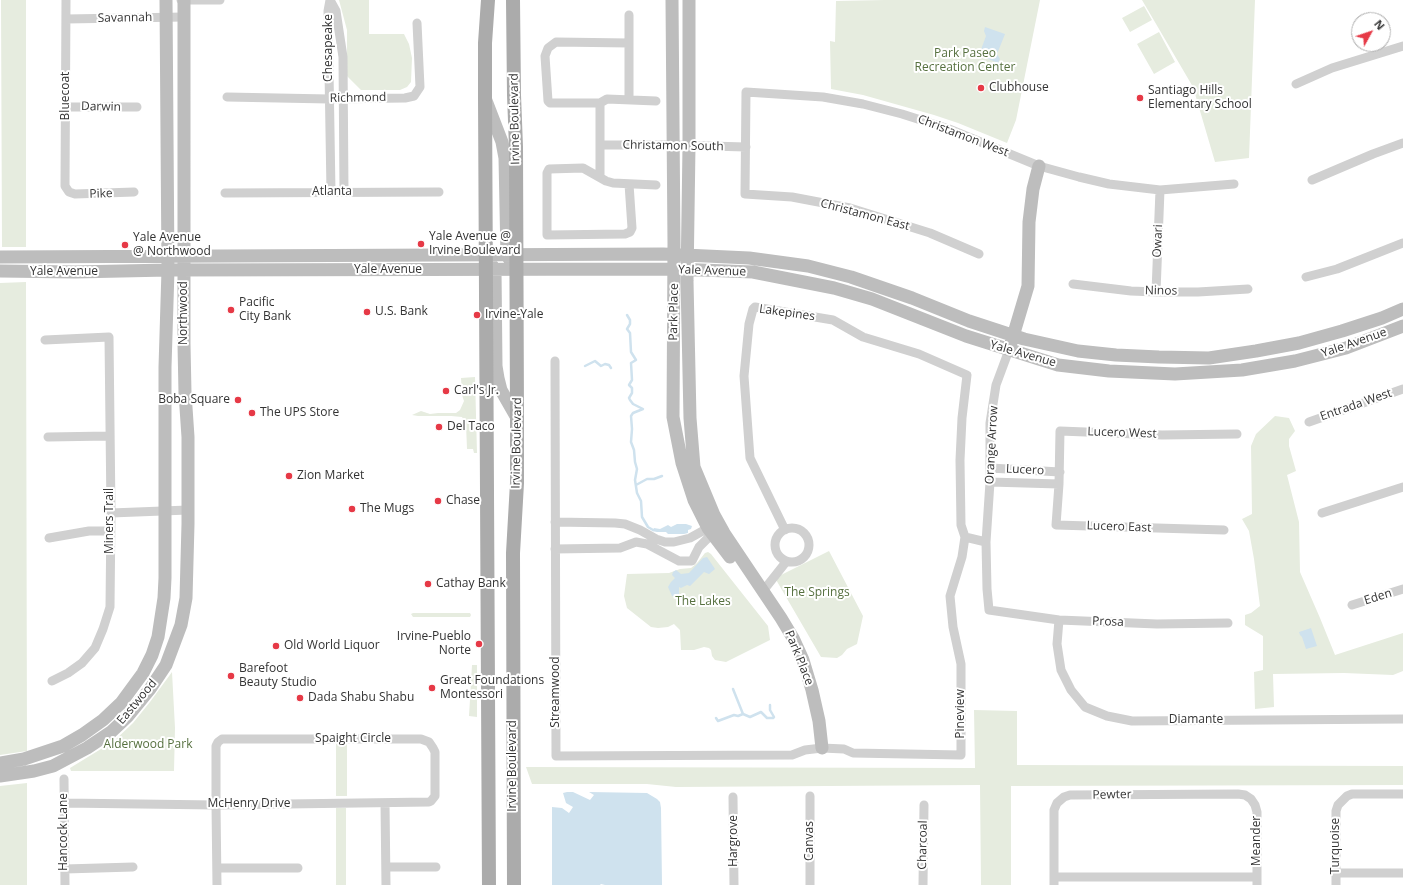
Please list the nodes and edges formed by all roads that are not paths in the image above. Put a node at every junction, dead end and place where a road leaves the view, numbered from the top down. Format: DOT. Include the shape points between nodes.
graph roads {
  1 [pos="66,0"];
  2 [pos="166,0"];
  3 [pos="183,0"];
  4 [pos="220,0"];
  5 [pos="330,0"];
  6 [pos="488,0"];
  7 [pos="513,0"];
  8 [pos="672,0"];
  9 [pos="689,0"];
  10 [pos="629,15"];
  11 [pos="184,17"];
  12 [pos="166,18"];
  13 [pos="66,19"];
  14 [pos="417,23"];
  15 [pos="629,43"];
  16 [pos="1403,46"];
  17 [pos="1296,84"];
  18 [pos="485,96"];
  19 [pos="227,97"];
  20 [pos="343,98"];
  21 [pos="329,99"];
  22 [pos="629,100"];
  23 [pos="656,101"];
  24 [pos="600,103"];
  25 [pos="66,107"];
  26 [pos="137,107"];
  27 [pos="1403,143"];
  28 [pos="600,145"];
  29 [pos="672,145"];
  30 [pos="689,146"];
  31 [pos="746,147"];
  32 [pos="1039,166"];
  33 [pos="600,177"];
  34 [pos="1312,180"];
  35 [pos="629,184"];
  36 [pos="1234,184"];
  37 [pos="656,185"];
  38 [pos="1160,190"];
  39 [pos="69,192"];
  40 [pos="134,192"];
  41 [pos="331,192"];
  42 [pos="344,192"];
  43 [pos="439,192"];
  44 [pos="225,193"];
  45 [pos="1403,243"];
  46 [pos="979,254"];
  47 [pos="168,255"];
  48 [pos="512,255"];
  49 [pos="681,255"];
  50 [pos="184,256"];
  51 [pos="485,256"];
  52 [pos="0,257"];
  53 [pos="681,269"];
  54 [pos="168,270"];
  55 [pos="490,270"];
  56 [pos="517,270"];
  57 [pos="0,271"];
  58 [pos="184,271"];
  59 [pos="1306,277"];
  60 [pos="1073,284"];
  61 [pos="1248,289"];
  62 [pos="1156,292"];
  63 [pos="1403,309"];
  64 [pos="1403,326"];
  65 [pos="1014,336"];
  66 [pos="45,340"];
  67 [pos="1009,350"];
  68 [pos="555,361"];
  69 [pos="967,374"];
  70 [pos="1403,389"];
  71 [pos="517,418"];
  72 [pos="1309,422"];
  73 [pos="1237,434"];
  74 [pos="109,436"];
  75 [pos="48,437"];
  76 [pos="990,468"];
  77 [pos="1060,472"];
  78 [pos="990,482"];
  79 [pos="1059,484"];
  80 [pos="1403,487"];
  81 [pos="165,510"];
  82 [pos="188,510"];
  83 [pos="111,512"];
  84 [pos="1322,512"];
  85 [pos="555,522"];
  86 [pos="785,530"];
  87 [pos="1224,530"];
  88 [pos="110,531"];
  89 [pos="711,532"];
  90 [pos="965,537"];
  91 [pos="49,538"];
  92 [pos="986,542"];
  93 [pos="555,549"];
  94 [pos="786,562"];
  95 [pos="753,577"];
  96 [pos="1403,589"];
  97 [pos="763,591"];
  98 [pos="1352,605"];
  99 [pos="989,610"];
  100 [pos="162,620"];
  101 [pos="1059,620"];
  102 [pos="1228,622"];
  103 [pos="181,625"];
  104 [pos="52,681"];
  105 [pos="1403,719"];
  106 [pos="822,748"];
  107 [pos="0,763"];
  108 [pos="0,776"];
  109 [pos="64,779"];
  110 [pos="1403,794"];
  111 [pos="810,796"];
  112 [pos="733,797"];
  113 [pos="434,799"];
  114 [pos="1251,799"];
  115 [pos="64,803"];
  116 [pos="385,803"];
  117 [pos="216,805"];
  118 [pos="924,805"];
  119 [pos="133,867"];
  120 [pos="386,867"];
  121 [pos="436,867"];
  122 [pos="218,868"];
  123 [pos="298,868"];
  124 [pos="64,869"];
  125 [pos="1336,873"];
  126 [pos="1403,873"];
  127 [pos="1054,881"];
  128 [pos="1257,881"];
  129 [pos="65,885"];
  130 [pos="217,885"];
  131 [pos="386,885"];
  132 [pos="489,885"];
  133 [pos="514,885"];
  134 [pos="734,885"];
  135 [pos="810,885"];
  136 [pos="923,885"];
  137 [pos="1336,885"];
  1 -- 13 [label="street, Bluecoat"];
  2 -- 12 [label="street, Northwood"];
  3 -- 4 [label="street"];
  3 -- 11 [label="street, Northwood"];
  5 -- 20 [label="street, Chesapeake" via="336,11 343,57"];
  5 -- 21 [label="street, Chesapeake"];
  6 -- 18 [label="main road, Irvine Boulevard"];
  7 -- 48 [label="main road, Irvine Boulevard"];
  8 -- 29 [label="street, Park Place"];
  9 -- 30 [label="street, Park Place"];
  10 -- 15 [label="street"];
  11 -- 12 [label="street, Savannah"];
  11 -- 50 [label="street, Northwood"];
  12 -- 13 [label="street, Savannah"];
  12 -- 47 [label="street, Northwood"];
  13 -- 25 [label="street, Bluecoat"];
  14 -- 20 [label="street, Richmond" via="420,87 414,96"];
  15 -- 22 [label="street"];
  15 -- 24 [label="street" via="556,42 548,48 545,56 548,101"];
  16 -- 17 [label="street" via="1332,68"];
  18 -- 48 [label="street" via="502,142 505,158"];
  18 -- 51 [label="main road, Irvine Boulevard"];
  19 -- 21 [label="street, Richmond"];
  20 -- 21 [label="street, Richmond"];
  20 -- 42 [label="street, Chesapeake"];
  21 -- 41 [label="street, Chesapeake"];
  22 -- 23 [label="street"];
  22 -- 24 [label="street" via="607,99"];
  24 -- 28 [label="street"];
  25 -- 26 [label="street, Darwin"];
  25 -- 39 [label="street, Bluecoat" via="65,186"];
  27 -- 34 [label="street"];
  28 -- 29 [label="street, Christamon South"];
  28 -- 33 [label="street"];
  29 -- 30 [label="street, Christamon South"];
  29 -- 49 [label="street, Park Place"];
  30 -- 31 [label="street, Christamon South"];
  30 -- 49 [label="street, Park Place"];
  31 -- 32 [label="street, Christamon West" via="746,92 823,97 875,107 949,129"];
  31 -- 46 [label="street, Christamon East" via="745,194 792,197 850,208 930,233"];
  32 -- 38 [label="street, Christamon West" via="1109,184"];
  32 -- 65 [label="street, Orange Arrow" via="1029,222 1028,286"];
  33 -- 35 [label="street" via="613,183"];
  33 -- 35 [label="street" via="583,168 549,169 547,235 630,232 632,228"];
  35 -- 37 [label="street"];
  36 -- 38 [label="street, Christamon West"];
  38 -- 62 [label="street, Owari"];
  39 -- 40 [label="street, Pike"];
  41 -- 42 [label="street, Atlanta"];
  41 -- 44 [label="street, Atlanta"];
  42 -- 43 [label="street, Atlanta"];
  45 -- 59 [label="street" via="1337,269"];
  47 -- 50 [label="street, Yale Avenue"];
  47 -- 52 [label="street, Yale Avenue"];
  47 -- 54 [label="street, Northwood"];
  48 -- 49 [label="street, Yale Avenue"];
  48 -- 51 [label="street, Yale Avenue"];
  48 -- 56 [label="main road, Irvine Boulevard"];
  49 -- 53 [label="street, Park Place"];
  49 -- 65 [label="street, Yale Avenue" via="749,258 808,266 851,276"];
  50 -- 51 [label="street, Yale Avenue"];
  50 -- 58 [label="street, Northwood"];
  51 -- 55 [label="main road, Irvine Boulevard"];
  53 -- 56 [label="street, Yale Avenue"];
  53 -- 67 [label="street, Yale Avenue" via="753,272 834,288 872,299"];
  53 -- 89 [label="street, Park Place" via="673,417 682,463 694,500"];
  53 -- 95 [label="street, Park Place" via="694,467 714,515"];
  54 -- 57 [label="street, Yale Avenue"];
  54 -- 58 [label="street, Yale Avenue"];
  54 -- 81 [label="street, Northwood"];
  55 -- 56 [label="street, Yale Avenue"];
  55 -- 58 [label="street, Yale Avenue"];
  55 -- 71 [label="street" via="498,378 501,390"];
  55 -- 132 [label="main road, Irvine Boulevard"];
  56 -- 71 [label="main road, Irvine Boulevard"];
  58 -- 82 [label="street, Northwood"];
  60 -- 62 [label="street, Ninos"];
  61 -- 62 [label="street, Ninos"];
  63 -- 65 [label="street, Yale Avenue" via="1382,318 1299,343 1209,358 1086,352"];
  64 -- 67 [label="street, Yale Avenue" via="1346,348 1295,361 1242,370 1175,374 1108,371 1058,365"];
  65 -- 67 [label="street, Orange Arrow"];
  66 -- 74 [label="street, Miners Trail" via="109,337"];
  67 -- 76 [label="street, Orange Arrow" via="996,385"];
  68 -- 85 [label="street, Streamwood"];
  69 -- 86 [label="street, Lakepines" via="919,354 863,337 833,320 754,307 749,324 744,376 750,458"];
  69 -- 90 [label="street, Pineview" via="960,460 961,525"];
  70 -- 72 [label="street, Entrada West"];
  71 -- 133 [label="main road, Irvine Boulevard" via="513,553"];
  73 -- 77 [label="street, Lucero West" via="1162,435 1060,431"];
  74 -- 75 [label="street"];
  74 -- 83 [label="street, Miners Trail"];
  76 -- 77 [label="street, Lucero"];
  76 -- 78 [label="street, Orange Arrow"];
  77 -- 79 [label="street, Lucero West"];
  78 -- 79 [label="street, Lucero"];
  78 -- 92 [label="street, Orange Arrow"];
  79 -- 87 [label="street, Lucero East" via="1056,525"];
  80 -- 84 [label="street"];
  81 -- 82 [label="street"];
  81 -- 83 [label="street"];
  81 -- 100 [label="street, Northwood"];
  82 -- 103 [label="street, Northwood" via="186,592"];
  83 -- 88 [label="street, Miners Trail"];
  85 -- 89 [label="street" via="615,522 665,542"];
  85 -- 93 [label="street, Streamwood"];
  86 -- 94 [label="street" via="776,537 775,548 780,558"];
  86 -- 94 [label="street" via="800,530 809,543 804,557 795,562"];
  88 -- 91 [label="street" via="90,531"];
  88 -- 104 [label="street, Miners Trail" via="110,607 103,629 95,648 82,663"];
  89 -- 93 [label="street" via="692,561 680,561 647,544 636,542 620,548"];
  89 -- 95 [label="street, Park Place" via="731,557"];
  90 -- 92 [label="street"];
  90 -- 106 [label="street, Pineview" via="962,557 950,596 961,664 961,755 853,753 844,749"];
  92 -- 99 [label="street, Orange Arrow"];
  93 -- 106 [label="street, Streamwood" via="556,756 792,755"];
  94 -- 97 [label="street"];
  95 -- 97 [label="street, Park Place"];
  96 -- 98 [label="street, Eden"];
  97 -- 106 [label="street, Park Place" via="782,618 803,660 819,721"];
  99 -- 101 [label="street, Prosa"];
  100 -- 107 [label="street, Eastwood" via="152,655 143,673 121,703 103,720 63,746 24,759"];
  101 -- 102 [label="street, Prosa" via="1158,624"];
  101 -- 105 [label="street, Diamante" via="1057,644 1061,670 1071,690 1085,707 1107,716 1132,721"];
  103 -- 108 [label="street, Eastwood" via="166,665 128,716 111,732 88,748 53,766"];
  109 -- 115 [label="street, Hancock Lane"];
  110 -- 125 [label="street, Turquoise" via="1352,794 1342,800 1336,811"];
  111 -- 135 [label="street, Canvas"];
  112 -- 134 [label="street, Hargrove"];
  113 -- 116 [label="street, McHenry Drive" via="429,802"];
  113 -- 117 [label="street, Spaight Circle" via="435,752 431,745 422,739 222,739 216,746"];
  114 -- 127 [label="street, Pewter" via="1238,794 1064,797 1054,810"];
  114 -- 128 [label="street, Meander" via="1257,812"];
  115 -- 117 [label="street, McHenry Drive"];
  115 -- 124 [label="street, Hancock Lane"];
  116 -- 117 [label="street, McHenry Drive"];
  116 -- 120 [label="street"];
  117 -- 122 [label="street"];
  118 -- 136 [label="street, Charcoal"];
  119 -- 124 [label="street"];
  120 -- 121 [label="street"];
  120 -- 131 [label="street"];
  122 -- 123 [label="street"];
  122 -- 130 [label="street"];
  124 -- 129 [label="street, Hancock Lane"];
  125 -- 126 [label="street"];
  125 -- 137 [label="street, Turquoise"];
  127 -- 128 [label="street"];
}
